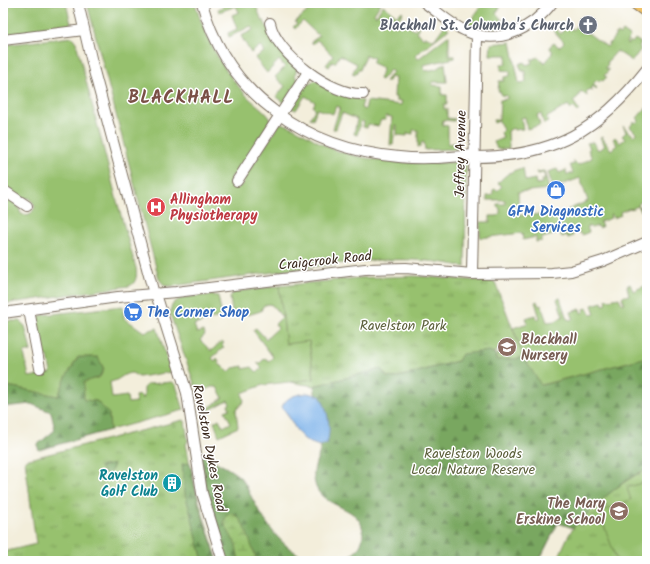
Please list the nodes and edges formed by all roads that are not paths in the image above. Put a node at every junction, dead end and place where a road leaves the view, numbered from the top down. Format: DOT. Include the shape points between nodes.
graph roads {
  1 [pos="78,3"];
  2 [pos="202,3"];
  3 [pos="425,3"];
  4 [pos="552,3"];
  5 [pos="636,3"];
  6 [pos="647,11"];
  7 [pos="270,23"];
  8 [pos="84,30"];
  9 [pos="477,35"];
  10 [pos="3,40"];
  11 [pos="647,69"];
  12 [pos="308,72"];
  13 [pos="364,94"];
  14 [pos="279,116"];
  15 [pos="474,156"];
  16 [pos="237,182"];
  17 [pos="3,190"];
  18 [pos="27,206"];
  19 [pos="647,242"];
  20 [pos="472,274"];
  21 [pos="155,294"];
  22 [pos="29,310"];
  23 [pos="3,313"];
  24 [pos="40,368"];
  25 [pos="223,561"];
  1 -- 8 [label="street, Ravelston Dykes Road"];
  2 -- 14 [label="street" via="213,35 230,65 254,94"];
  3 -- 9 [label="street" via="464,31"];
  4 -- 9 [label="street" via="538,19 523,29 504,35"];
  5 -- 6 [label="main road"];
  7 -- 12 [label="street" via="284,48"];
  8 -- 10 [label="street"];
  8 -- 21 [label="street, Ravelston Dykes Road"];
  9 -- 15 [label="street, Jeffrey Avenue"];
  11 -- 15 [label="street" via="617,105 567,139 522,154"];
  12 -- 13 [label="street" via="344,91"];
  12 -- 14 [label="street"];
  14 -- 15 [label="street" via="322,138 377,155 418,158"];
  14 -- 16 [label="street"];
  15 -- 20 [label="street, Jeffrey Avenue"];
  17 -- 18 [label="street"];
  19 -- 20 [label="street, Craigcrook Road" via="607,260 571,271 530,275"];
  20 -- 21 [label="street, Craigcrook Road" via="406,268 365,269"];
  21 -- 22 [label="street, Craigcrook Road"];
  21 -- 25 [label="street, Ravelston Dykes Road" via="188,398 197,470"];
  22 -- 23 [label="street, Craigcrook Road"];
  22 -- 24 [label="street"];
}
